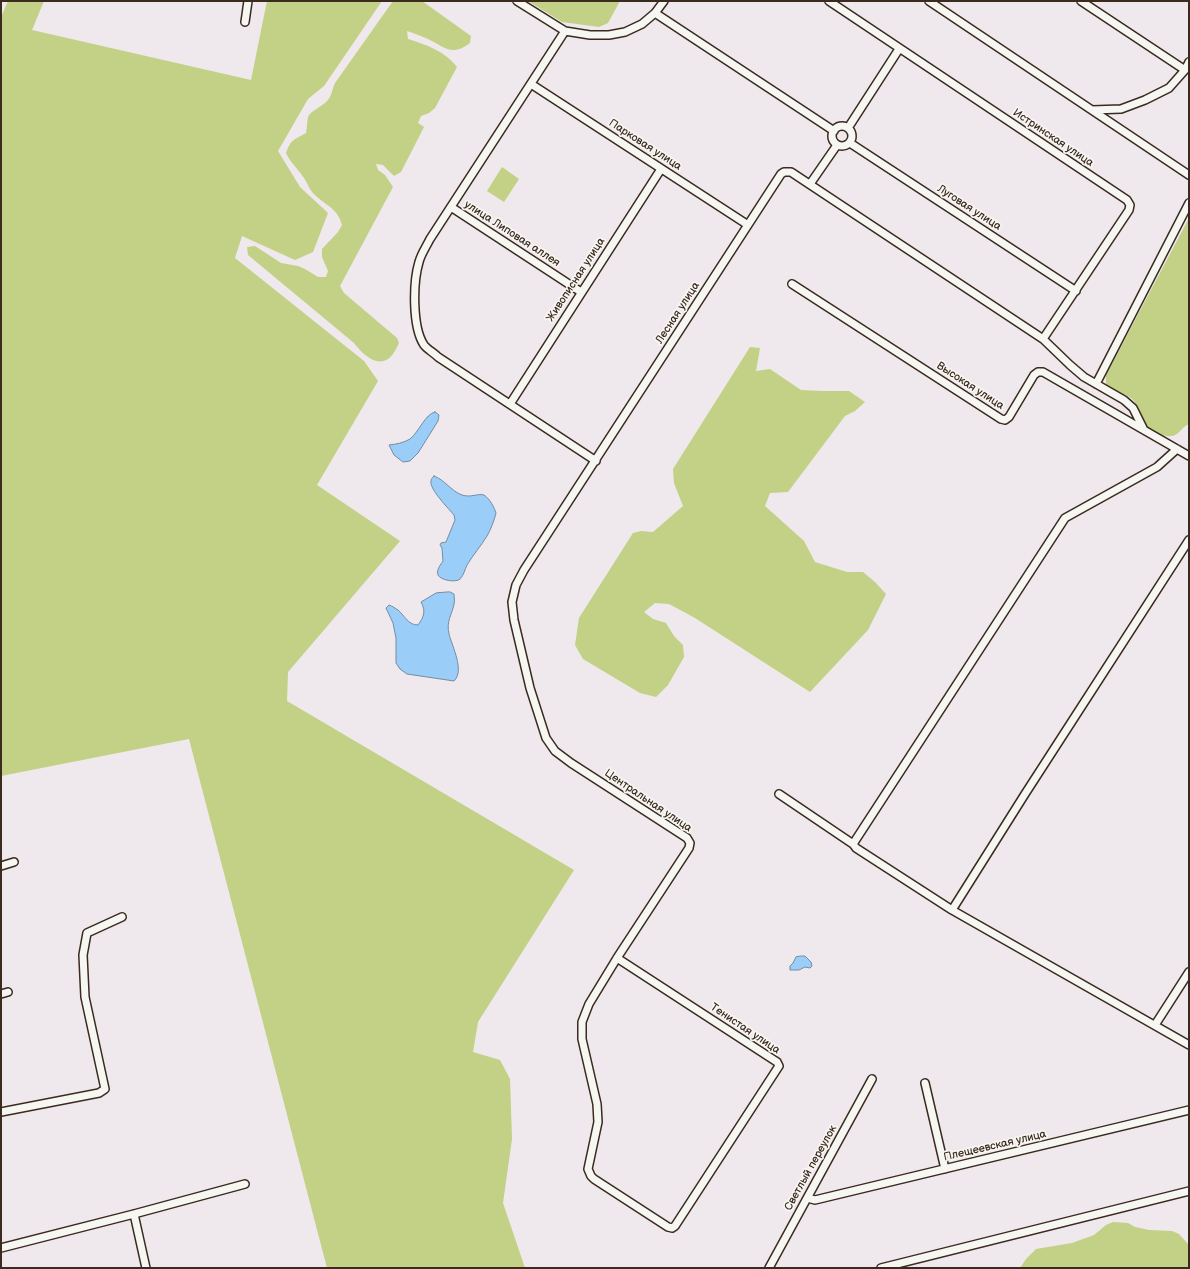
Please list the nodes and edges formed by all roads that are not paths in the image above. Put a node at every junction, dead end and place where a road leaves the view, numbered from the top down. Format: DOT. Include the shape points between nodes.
graph roads {
  1 [pos="248,1"];
  2 [pos="517,1"];
  3 [pos="664,1"];
  4 [pos="829,1"];
  5 [pos="929,1"];
  6 [pos="1081,1"];
  7 [pos="655,13"];
  8 [pos="245,22"];
  9 [pos="565,30"];
  10 [pos="900,49"];
  11 [pos="1189,62"];
  12 [pos="1185,70"];
  13 [pos="531,84"];
  14 [pos="1092,110"];
  15 [pos="848,128"];
  16 [pos="834,131"];
  17 [pos="850,143"];
  18 [pos="836,145"];
  19 [pos="662,169"];
  20 [pos="1189,175"];
  21 [pos="810,184"];
  22 [pos="1189,203"];
  23 [pos="451,207"];
  24 [pos="748,225"];
  25 [pos="792,284"];
  26 [pos="1076,291"];
  27 [pos="581,292"];
  28 [pos="1043,339"];
  29 [pos="1096,384"];
  30 [pos="510,404"];
  31 [pos="1144,430"];
  32 [pos="1177,449"];
  33 [pos="1189,456"];
  34 [pos="596,461"];
  35 [pos="1189,540"];
  36 [pos="779,794"];
  37 [pos="853,844"];
  38 [pos="14,862"];
  39 [pos="1,866"];
  40 [pos="952,910"];
  41 [pos="122,918"];
  42 [pos="617,958"];
  43 [pos="1189,972"];
  44 [pos="1155,1025"];
  45 [pos="1189,1045"];
  46 [pos="872,1079"];
  47 [pos="926,1083"];
  48 [pos="1189,1110"];
  49 [pos="1,1112"];
  50 [pos="945,1169"];
  51 [pos="245,1184"];
  52 [pos="1189,1191"];
  53 [pos="807,1198"];
  54 [pos="134,1214"];
  55 [pos="672,1228"];
  56 [pos="1,1248"];
  57 [pos="146,1268"];
  58 [pos="769,1268"];
  59 [pos="881,1268"];
  1 -- 8 [label="street"];
  2 -- 9 [label="street"];
  3 -- 7 [label="street"];
  4 -- 10 [label="street, Истринская улица"];
  5 -- 14 [label="street"];
  6 -- 12 [label="street"];
  7 -- 9 [label="street" via="642,24 625,32 590,35"];
  7 -- 16 [label="street"];
  9 -- 13 [label="street"];
  10 -- 15 [label="street"];
  10 -- 26 [label="street, Истринская улица" via="1130,205"];
  11 -- 12 [label="street"];
  12 -- 14 [label="street" via="1169,88 1145,100 1121,109"];
  13 -- 19 [label="street, Парковая улица"];
  13 -- 23 [label="street"];
  14 -- 20 [label="street"];
  15 -- 16 [label="street" via="838,127"];
  15 -- 17 [label="street" via="852,138"];
  16 -- 18 [label="street" via="832,136"];
  17 -- 18 [label="street" via="846,146"];
  17 -- 26 [label="street, Луговая улица"];
  18 -- 21 [label="street"];
  19 -- 24 [label="street, Парковая улица"];
  19 -- 27 [label="street, Живописная улица"];
  21 -- 24 [label="street, Лесная улица" via="791,172 784,172"];
  21 -- 28 [label="street"];
  22 -- 29 [label="street"];
  23 -- 27 [label="street, улица Липовая аллея"];
  23 -- 30 [label="street" via="419,260 415,279 418,329 424,345 438,357"];
  24 -- 34 [label="street, Лесная улица"];
  25 -- 31 [label="street, Высокая улица" via="1001,419 1009,417 1034,375 1043,372"];
  26 -- 28 [label="street, Истринская улица"];
  27 -- 30 [label="street, Живописная улица"];
  28 -- 29 [label="street" via="1084,377"];
  29 -- 31 [label="street" via="1133,408"];
  30 -- 34 [label="street"];
  31 -- 32 [label="street, Высокая улица"];
  32 -- 33 [label="street, Высокая улица"];
  32 -- 37 [label="street" via="1157,467 1065,518"];
  34 -- 42 [label="street, Центральная улица" via="524,570 516,585 512,602 530,688 546,738 555,750 571,763 687,838 690,844"];
  35 -- 40 [label="street"];
  36 -- 37 [label="street"];
  37 -- 40 [label="street"];
  38 -- 39 [label="street"];
  40 -- 44 [label="street"];
  41 -- 49 [label="street" via="87,933 83,955 85,998 105,1088 99,1093"];
  42 -- 55 [label="street, Центральная улица" via="589,1004 582,1022 582,1039 597,1104 598,1122 588,1169 594,1180"];
  42 -- 55 [label="street, Тенистая улица" via="777,1062 778,1066"];
  43 -- 44 [label="street"];
  44 -- 45 [label="street"];
  46 -- 53 [label="street, Светлый переулок"];
  47 -- 50 [label="street"];
  48 -- 50 [label="street, Плещеевская улица"];
  50 -- 53 [label="street, Плещеевская улица" via="815,1200"];
  51 -- 54 [label="street"];
  52 -- 59 [label="street"];
  53 -- 58 [label="street, Светлый переулок"];
  54 -- 56 [label="street"];
  54 -- 57 [label="street"];
}
